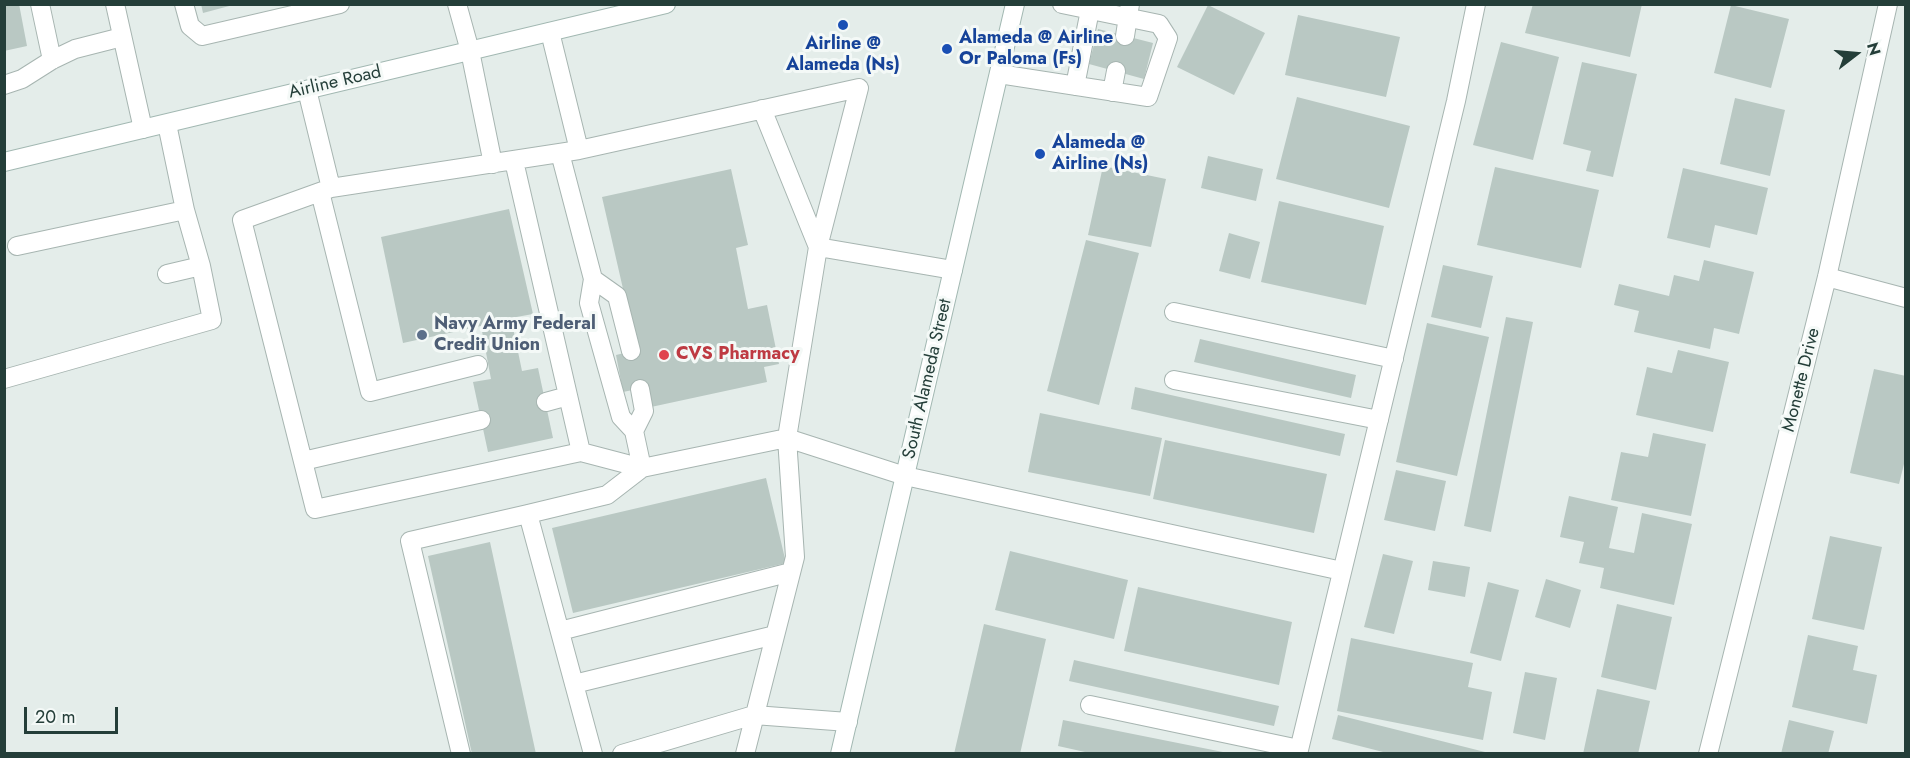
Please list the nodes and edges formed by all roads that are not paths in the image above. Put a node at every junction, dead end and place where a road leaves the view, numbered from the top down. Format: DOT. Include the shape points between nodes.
graph roads {
  1 [pos="40,4"];
  2 [pos="115,4"];
  3 [pos="184,4"];
  4 [pos="340,4"];
  5 [pos="457,4"];
  6 [pos="666,4"];
  7 [pos="1015,4"];
  8 [pos="1062,4"];
  9 [pos="1888,4"];
  10 [pos="1474,5"];
  11 [pos="1090,10"];
  12 [pos="1128,19"];
  13 [pos="550,32"];
  14 [pos="122,37"];
  15 [pos="470,51"];
  16 [pos="52,60"];
  17 [pos="1116,71"];
  18 [pos="999,74"];
  19 [pos="4,85"];
  20 [pos="1075,86"];
  21 [pos="307,90"];
  22 [pos="1112,92"];
  23 [pos="762,109"];
  24 [pos="167,124"];
  25 [pos="143,129"];
  26 [pos="569,151"];
  27 [pos="514,161"];
  28 [pos="4,162"];
  29 [pos="493,164"];
  30 [pos="326,190"];
  31 [pos="185,210"];
  32 [pos="17,246"];
  33 [pos="818,247"];
  34 [pos="201,266"];
  35 [pos="953,270"];
  36 [pos="167,274"];
  37 [pos="1827,278"];
  38 [pos="593,279"];
  39 [pos="1905,297"];
  40 [pos="1174,312"];
  41 [pos="631,351"];
  42 [pos="1394,360"];
  43 [pos="478,365"];
  44 [pos="4,379"];
  45 [pos="1174,380"];
  46 [pos="640,388"];
  47 [pos="568,396"];
  48 [pos="546,402"];
  49 [pos="481,420"];
  50 [pos="1379,420"];
  51 [pos="634,431"];
  52 [pos="787,438"];
  53 [pos="581,452"];
  54 [pos="303,461"];
  55 [pos="642,468"];
  56 [pos="905,477"];
  57 [pos="528,514"];
  58 [pos="791,572"];
  59 [pos="1342,572"];
  60 [pos="560,631"];
  61 [pos="775,635"];
  62 [pos="574,684"];
  63 [pos="1090,705"];
  64 [pos="754,716"];
  65 [pos="848,722"];
  66 [pos="1298,751"];
  67 [pos="461,753"];
  68 [pos="593,753"];
  69 [pos="622,753"];
  70 [pos="744,753"];
  71 [pos="840,753"];
  72 [pos="1708,753"];
  1 -- 16 [label="main road"];
  2 -- 14 [label="main road"];
  3 -- 4 [label="main road" via="190,26 202,36"];
  5 -- 15 [label="main road"];
  6 -- 13 [label="main road, Airline Road"];
  7 -- 18 [label="main road, South Alameda Street"];
  8 -- 11 [label="main road"];
  9 -- 37 [label="main road, Monette Drive"];
  10 -- 42 [label="main road" via="1456,101"];
  11 -- 12 [label="main road"];
  11 -- 20 [label="main road"];
  12 -- 22 [label="main road" via="1159,24 1168,38 1148,97"];
  13 -- 15 [label="main road, Airline Road"];
  13 -- 26 [label="main road"];
  14 -- 16 [label="main road"];
  14 -- 25 [label="main road"];
  15 -- 21 [label="main road, Airline Road"];
  15 -- 29 [label="main road"];
  16 -- 19 [label="main road"];
  17 -- 22 [label="main road"];
  18 -- 20 [label="main road"];
  18 -- 35 [label="main road, South Alameda Street"];
  20 -- 22 [label="main road"];
  21 -- 24 [label="main road, Airline Road"];
  21 -- 30 [label="main road"];
  23 -- 26 [label="main road"];
  23 -- 33 [label="main road"];
  23 -- 33 [label="main road" via="859,88"];
  24 -- 25 [label="main road, Airline Road"];
  24 -- 31 [label="main road"];
  25 -- 28 [label="main road, Airline Road"];
  26 -- 27 [label="main road"];
  26 -- 38 [label="main road"];
  27 -- 29 [label="main road"];
  27 -- 47 [label="main road"];
  29 -- 30 [label="main road"];
  30 -- 43 [label="main road" via="370,392"];
  30 -- 54 [label="main road" via="242,220"];
  31 -- 32 [label="main road"];
  31 -- 34 [label="main road"];
  33 -- 35 [label="main road"];
  33 -- 52 [label="main road"];
  34 -- 36 [label="main road"];
  34 -- 44 [label="main road" via="212,320"];
  35 -- 56 [label="main road, South Alameda Street"];
  37 -- 39 [label="main road"];
  37 -- 72 [label="main road, Monette Drive"];
  38 -- 41 [label="main road" via="617,296"];
  38 -- 51 [label="main road" via="589,303 621,417"];
  40 -- 42 [label="main road"];
  42 -- 50 [label="main road"];
  45 -- 50 [label="main road"];
  46 -- 51 [label="main road" via="644,411"];
  47 -- 48 [label="main road"];
  47 -- 53 [label="main road"];
  49 -- 54 [label="main road"];
  50 -- 59 [label="main road"];
  51 -- 55 [label="main road"];
  52 -- 55 [label="main road"];
  52 -- 56 [label="main road"];
  52 -- 58 [label="main road" via="795,557"];
  53 -- 54 [label="main road" via="315,509"];
  53 -- 55 [label="main road"];
  55 -- 57 [label="main road" via="608,495"];
  56 -- 59 [label="main road"];
  56 -- 65 [label="main road, South Alameda Street"];
  57 -- 60 [label="main road"];
  57 -- 67 [label="main road" via="410,541"];
  58 -- 60 [label="main road"];
  58 -- 61 [label="main road"];
  59 -- 66 [label="main road"];
  60 -- 62 [label="main road"];
  61 -- 62 [label="main road"];
  61 -- 64 [label="main road"];
  62 -- 68 [label="main road"];
  63 -- 66 [label="main road"];
  64 -- 65 [label="main road"];
  64 -- 69 [label="main road"];
  64 -- 70 [label="main road"];
  65 -- 71 [label="main road, South Alameda Street"];
}
